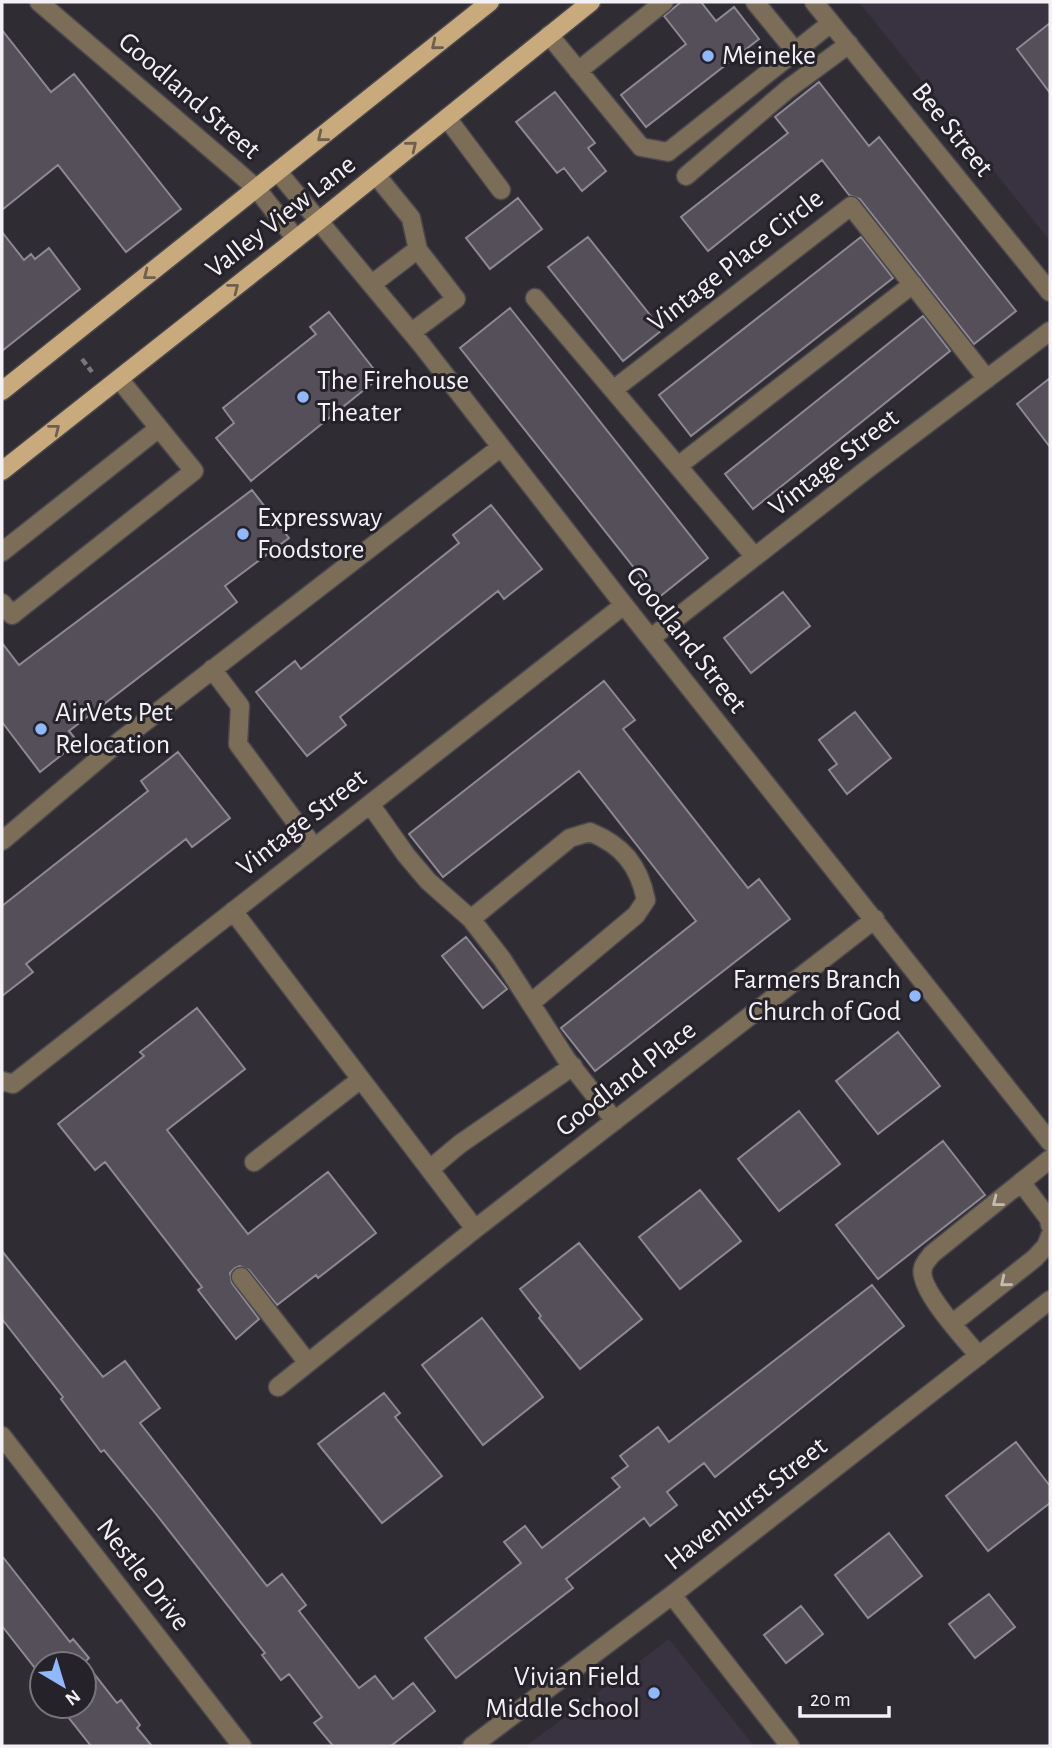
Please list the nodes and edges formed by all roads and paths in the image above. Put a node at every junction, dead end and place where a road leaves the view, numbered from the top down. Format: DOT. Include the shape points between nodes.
graph roads {
  1 [pos="39,2"];
  2 [pos="489,2"];
  3 [pos="591,2"];
  4 [pos="664,2"];
  5 [pos="755,2"];
  6 [pos="814,2"];
  7 [pos="831,23"];
  8 [pos="549,35"];
  9 [pos="849,44"];
  10 [pos="796,52"];
  11 [pos="578,71"];
  12 [pos="447,118"];
  13 [pos="278,172"];
  14 [pos="376,175"];
  15 [pos="686,176"];
  16 [pos="257,189"];
  17 [pos="501,190"];
  18 [pos="320,220"];
  19 [pos="296,239"];
  20 [pos="418,249"];
  21 [pos="372,284"];
  22 [pos="913,284"];
  23 [pos="1050,292"];
  24 [pos="535,299"];
  25 [pos="1050,331"];
  26 [pos="412,332"];
  27 [pos="82,359"];
  28 [pos="93,373"];
  29 [pos="119,379"];
  30 [pos="987,379"];
  31 [pos="613,390"];
  32 [pos="2,391"];
  33 [pos="159,428"];
  34 [pos="501,447"];
  35 [pos="677,466"];
  36 [pos="2,471"];
  37 [pos="2,552"];
  38 [pos="755,557"];
  39 [pos="2,603"];
  40 [pos="624,605"];
  41 [pos="651,638"];
  42 [pos="212,669"];
  43 [pos="370,804"];
  44 [pos="2,841"];
  45 [pos="314,847"];
  46 [pos="233,911"];
  47 [pos="471,919"];
  48 [pos="876,919"];
  49 [pos="532,1002"];
  50 [pos="572,1066"];
  51 [pos="361,1079"];
  52 [pos="7,1083"];
  53 [pos="615,1121"];
  54 [pos="1050,1142"];
  55 [pos="1050,1159"];
  56 [pos="254,1162"];
  57 [pos="429,1169"];
  58 [pos="1021,1182"];
  59 [pos="1050,1225"];
  60 [pos="475,1229"];
  61 [pos="1050,1236"];
  62 [pos="241,1277"];
  63 [pos="1050,1300"];
  64 [pos="953,1323"];
  65 [pos="979,1356"];
  66 [pos="308,1363"];
  67 [pos="278,1387"];
  68 [pos="2,1436"];
  69 [pos="672,1595"];
  70 [pos="242,1746"];
  71 [pos="472,1746"];
  72 [pos="790,1746"];
  1 -- 16 [label="street, Goodland Street"];
  2 -- 13 [label="main road, Valley View Lane, one-way"];
  3 -- 8 [label="main road, Valley View Lane"];
  4 -- 11 [label="street"];
  5 -- 10 [label="street"];
  6 -- 7 [label="street, Bee Street"];
  7 -- 9 [label="street, Bee Street"];
  7 -- 10 [label="street"];
  8 -- 11 [label="street"];
  8 -- 12 [label="main road, Valley View Lane"];
  9 -- 15 [label="street"];
  9 -- 23 [label="street, Bee Street"];
  10 -- 11 [label="street" via="668,152 641,147"];
  14 -- 12 [label="main road, Valley View Lane, one-way"];
  12 -- 17 [label="street"];
  13 -- 16 [label="main road, Valley View Lane"];
  13 -- 18 [label="street, Goodland Street"];
  14 -- 18 [label="main road, Valley View Lane"];
  14 -- 20 [label="street" via="411,218"];
  16 -- 19 [label="street, Goodland Street"];
  16 -- 32 [label="main road, Valley View Lane, one-way"];
  18 -- 19 [label="main road, Valley View Lane"];
  18 -- 21 [label="street, Goodland Street"];
  29 -- 19 [label="main road, Valley View Lane, one-way"];
  20 -- 21 [label="street"];
  20 -- 26 [label="street" via="456,299"];
  21 -- 26 [label="street, Goodland Street"];
  22 -- 30 [label="street, Vintage Place Circle"];
  22 -- 31 [label="street, Vintage Place Circle" via="851,206"];
  22 -- 35 [label="street"];
  24 -- 31 [label="street"];
  25 -- 30 [label="street, Vintage Street"];
  26 -- 34 [label="street, Goodland Street"];
  27 -- 28 [label="path"];
  29 -- 33 [label="street"];
  36 -- 29 [label="main road, Valley View Lane, one-way"];
  30 -- 38 [label="street, Vintage Street"];
  31 -- 35 [label="street"];
  33 -- 37 [label="street"];
  33 -- 39 [label="street" via="194,471 12,615"];
  34 -- 40 [label="street, Goodland Street"];
  34 -- 42 [label="street"];
  35 -- 38 [label="street"];
  38 -- 41 [label="street, Vintage Street"];
  40 -- 41 [label="street, Goodland Street"];
  40 -- 43 [label="street, Vintage Street"];
  41 -- 48 [label="street, Goodland Street"];
  42 -- 44 [label="street"];
  42 -- 45 [label="street" via="240,706 238,744"];
  43 -- 45 [label="street, Vintage Street"];
  43 -- 47 [label="street" via="428,881"];
  45 -- 46 [label="street, Vintage Street"];
  46 -- 51 [label="street"];
  46 -- 52 [label="street, Vintage Street"];
  47 -- 49 [label="street"];
  47 -- 49 [label="street" via="570,838 590,832 610,840 626,856 642,878 646,900 641,908"];
  48 -- 53 [label="street, Goodland Place"];
  48 -- 54 [label="street, Goodland Street"];
  49 -- 50 [label="street"];
  50 -- 53 [label="street"];
  50 -- 57 [label="street"];
  51 -- 56 [label="street"];
  51 -- 57 [label="street"];
  53 -- 60 [label="street, Goodland Place"];
  55 -- 58 [label="street"];
  57 -- 60 [label="street"];
  58 -- 59 [label="street"];
  58 -- 64 [label="street, one-way" via="923,1266 929,1293"];
  60 -- 66 [label="street, Goodland Place"];
  61 -- 64 [label="street, one-way" via="1035,1258"];
  62 -- 66 [label="street"];
  63 -- 65 [label="street, Havenhurst Street"];
  64 -- 65 [label="street"];
  65 -- 69 [label="street, Havenhurst Street"];
  66 -- 67 [label="street, Goodland Place"];
  68 -- 70 [label="street, Nestle Drive"];
  69 -- 71 [label="street, Havenhurst Street"];
  69 -- 72 [label="street"];
}
